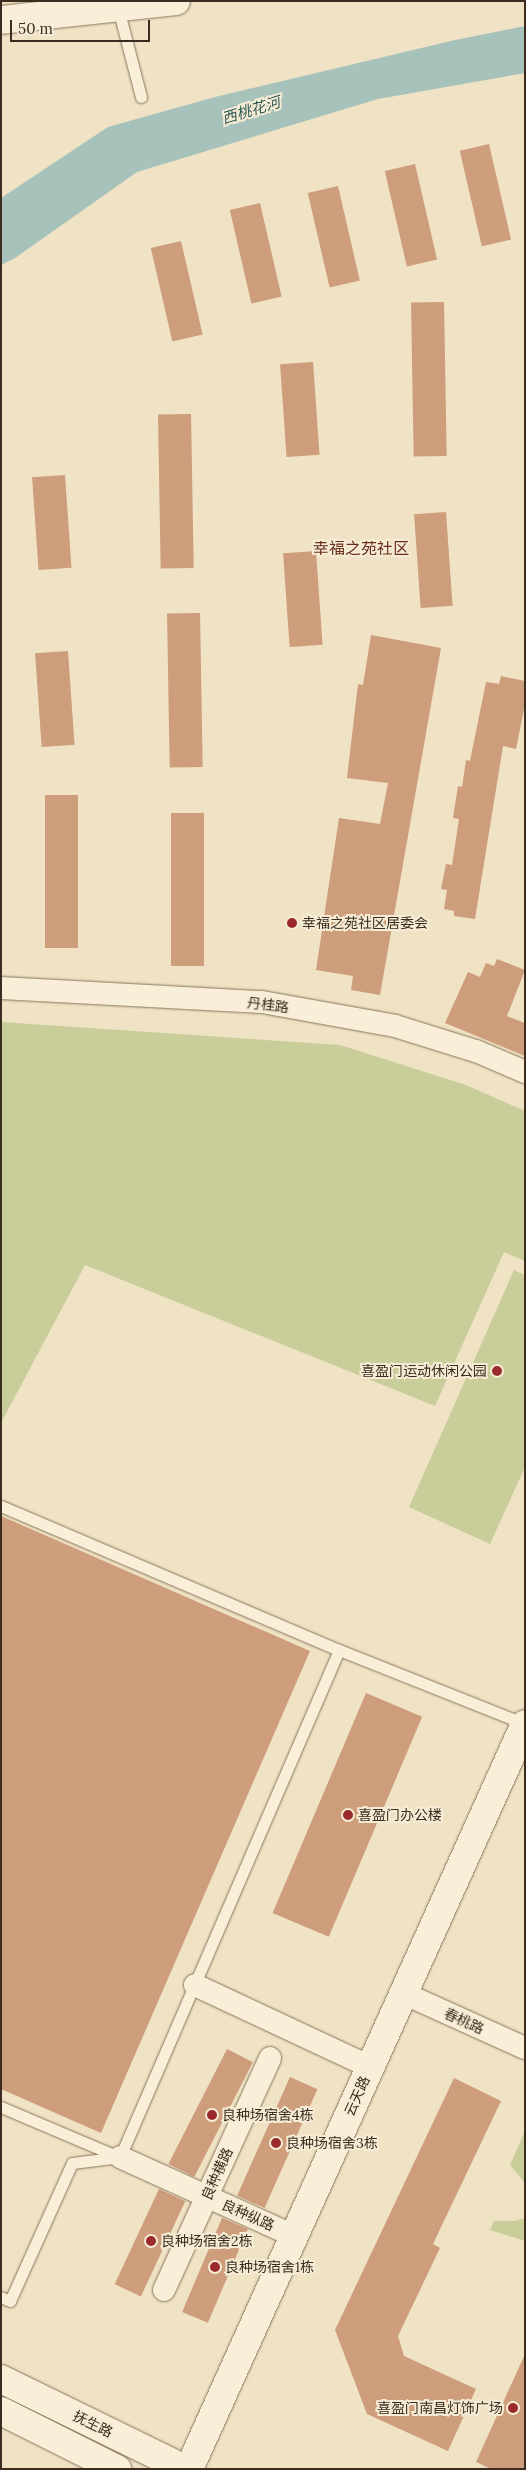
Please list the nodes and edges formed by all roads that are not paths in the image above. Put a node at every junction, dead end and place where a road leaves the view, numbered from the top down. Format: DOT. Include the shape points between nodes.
graph roads {
  1 [pos="176,1"];
  2 [pos="118,8"];
  3 [pos="1,20"];
  4 [pos="141,97"];
  5 [pos="1,988"];
  6 [pos="525,1072"];
  7 [pos="1,1506"];
  8 [pos="339,1650"];
  9 [pos="525,1724"];
  10 [pos="195,1985"];
  11 [pos="403,1993"];
  12 [pos="525,2048"];
  13 [pos="270,2058"];
  14 [pos="370,2067"];
  15 [pos="1,2106"];
  16 [pos="120,2157"];
  17 [pos="207,2196"];
  18 [pos="294,2236"];
  19 [pos="164,2290"];
  20 [pos="1,2297"];
  21 [pos="1,2379"];
  22 [pos="1,2411"];
  23 [pos="117,2469"];
  24 [pos="187,2469"];
  1 -- 2 [label="street"];
  2 -- 3 [label="street"];
  2 -- 4 [label="lane"];
  5 -- 6 [label="street, 丹桂路" via="262,1002 395,1026 476,1051"];
  7 -- 8 [label="lane"];
  8 -- 9 [label="lane"];
  8 -- 10 [label="lane"];
  9 -- 11 [label="street, 云天路"];
  10 -- 14 [label="street"];
  10 -- 16 [label="lane"];
  11 -- 12 [label="street, 春桃路"];
  11 -- 14 [label="street, 云天路"];
  13 -- 17 [label="street, 良种横路"];
  14 -- 18 [label="street, 云天路"];
  15 -- 16 [label="lane"];
  16 -- 17 [label="street, 良种纵路"];
  16 -- 20 [label="lane" via="72,2163 10,2301"];
  17 -- 18 [label="street, 良种纵路"];
  17 -- 19 [label="street, 良种横路"];
  18 -- 24 [label="street, 云天路"];
  21 -- 24 [label="street, 抚生路"];
  22 -- 23 [label="street"];
}
